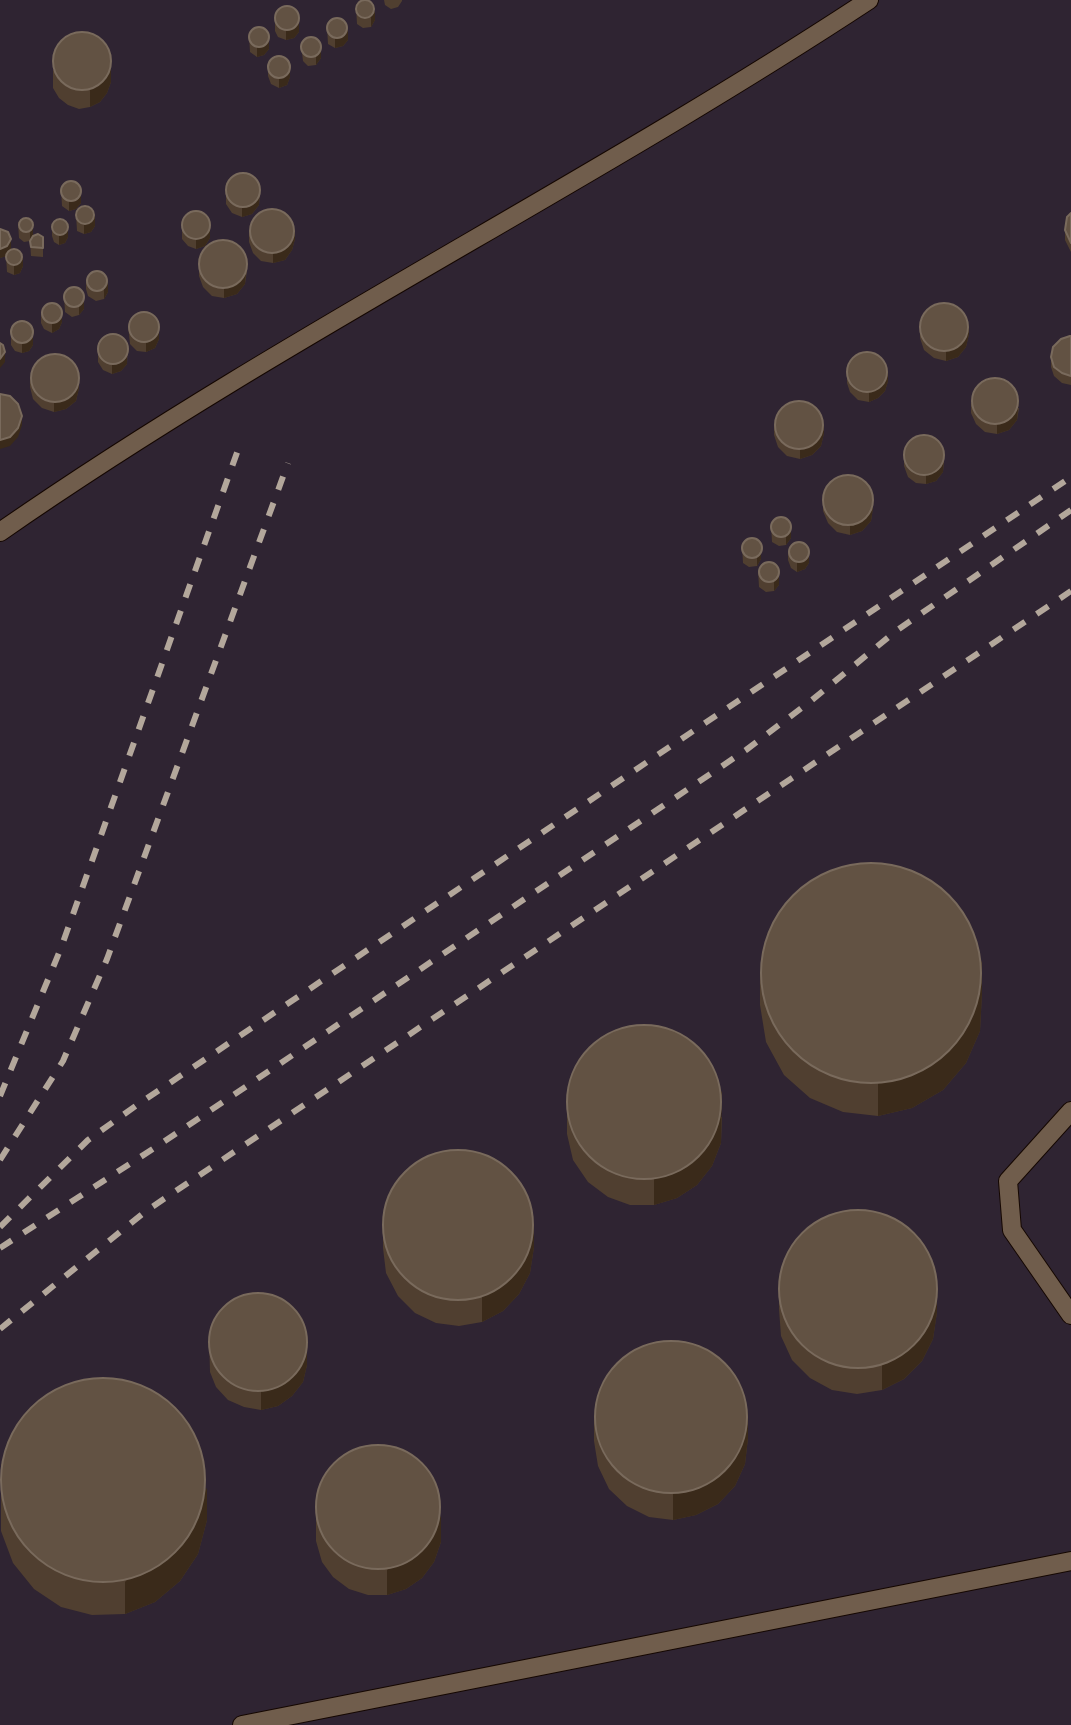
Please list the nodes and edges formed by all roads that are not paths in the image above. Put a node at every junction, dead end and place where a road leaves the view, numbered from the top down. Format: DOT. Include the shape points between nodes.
graph roads {
  1 [pos="869,0"];
  2 [pos="0,532"];
  3 [pos="1071,1111"];
  4 [pos="1071,1315"];
  5 [pos="1071,1561"];
  6 [pos="242,1725"];
  1 -- 2 [label="lane" via="204,400"];
  3 -- 4 [label="lane" via="1008,1181 1012,1230"];
  5 -- 6 [label="lane"];
}
